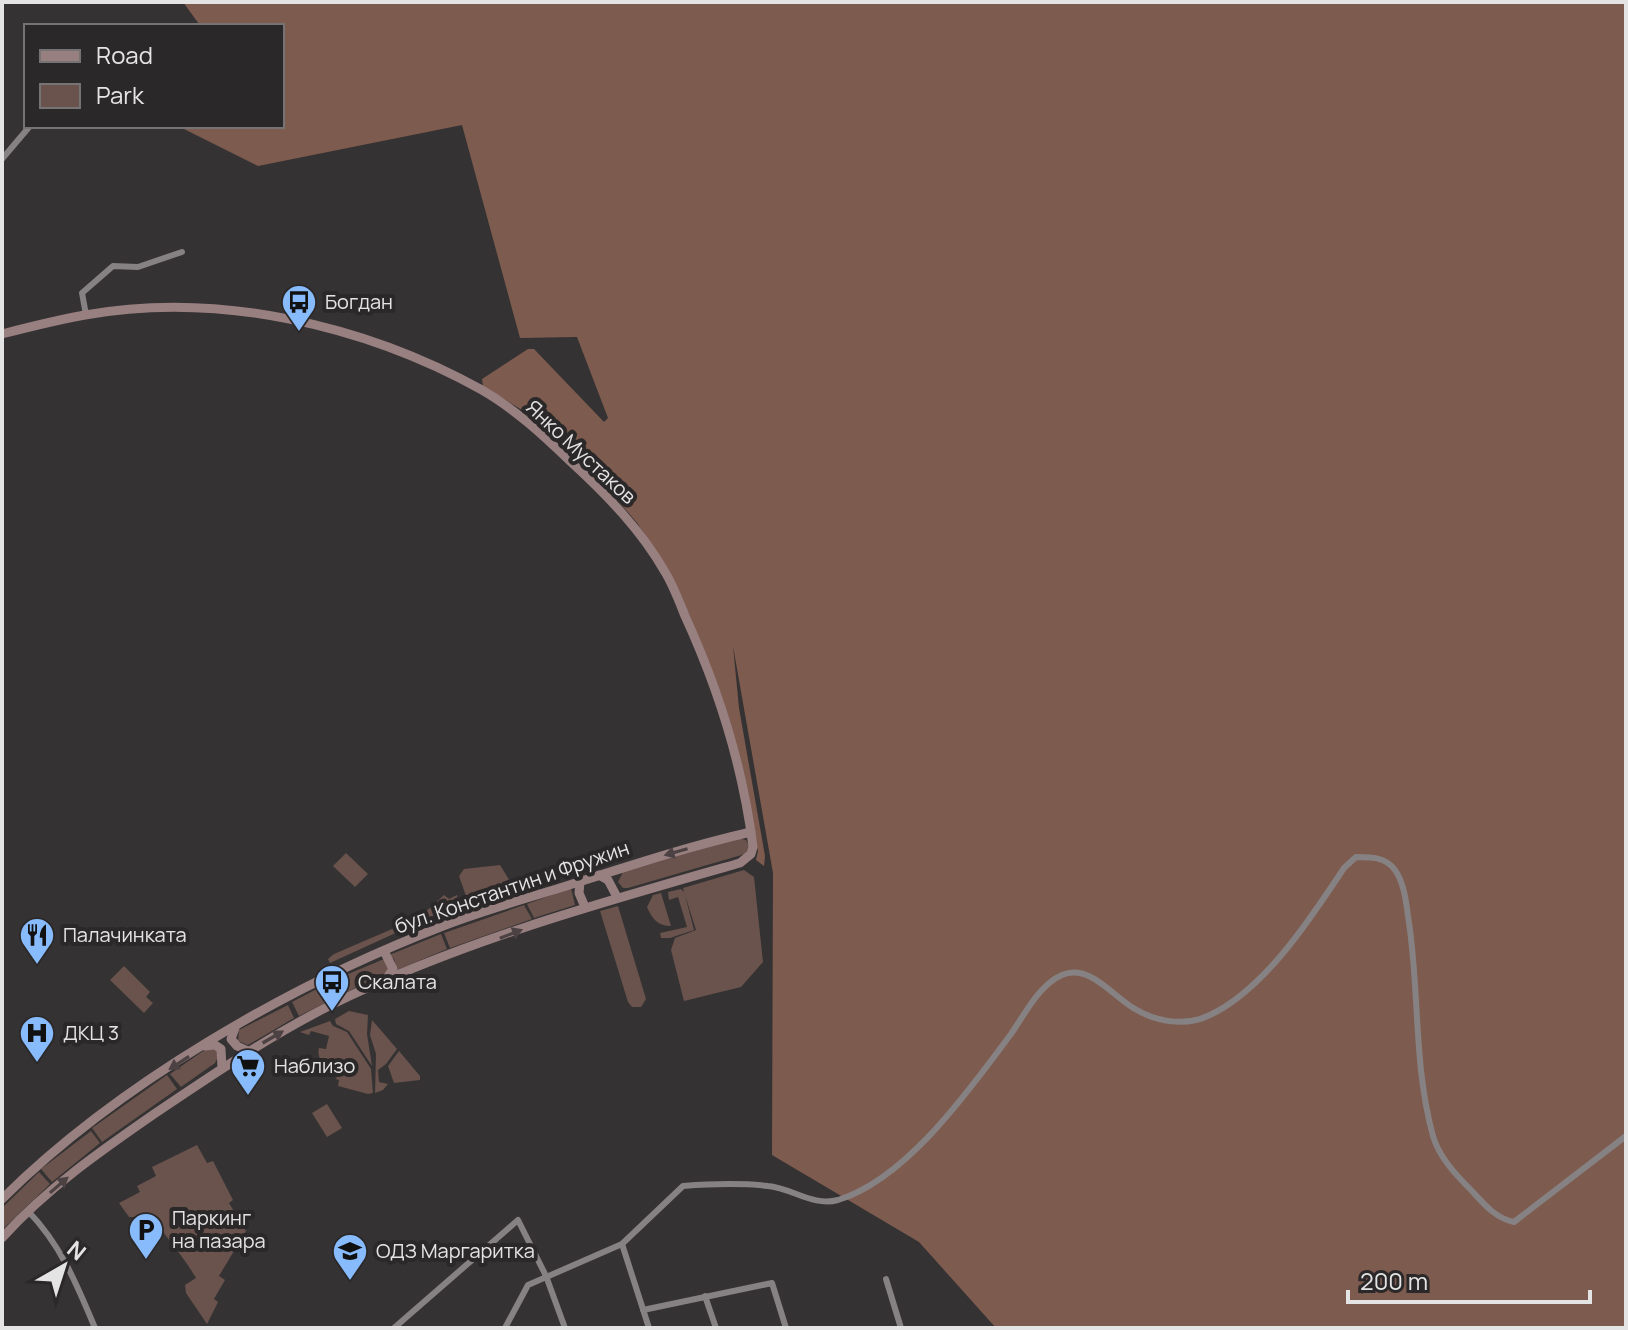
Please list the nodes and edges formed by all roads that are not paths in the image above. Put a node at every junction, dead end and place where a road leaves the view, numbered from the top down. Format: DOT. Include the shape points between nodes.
graph roads {
  1 [pos="28,128"];
  2 [pos="2,159"];
  3 [pos="182,252"];
  4 [pos="86,315"];
  5 [pos="2,334"];
  6 [pos="751,832"];
  7 [pos="599,875"];
  8 [pos="580,882"];
  9 [pos="611,884"];
  10 [pos="617,897"];
  11 [pos="604,901"];
  12 [pos="585,907"];
  13 [pos="384,951"];
  14 [pos="386,979"];
  15 [pos="235,1028"];
  16 [pos="205,1046"];
  17 [pos="248,1051"];
  18 [pos="222,1068"];
  19 [pos="1626,1136"];
  20 [pos="2,1199"];
  21 [pos="28,1211"];
  22 [pos="2,1238"];
  23 [pos="622,1244"];
  24 [pos="546,1276"];
  25 [pos="886,1279"];
  26 [pos="705,1296"];
  27 [pos="643,1310"];
  28 [pos="95,1328"];
  29 [pos="394,1328"];
  30 [pos="505,1328"];
  31 [pos="565,1328"];
  32 [pos="649,1328"];
  33 [pos="716,1328"];
  34 [pos="786,1328"];
  35 [pos="901,1328"];
  1 -- 2 [label="street"];
  3 -- 4 [label="street" via="138,267 113,266 82,293"];
  4 -- 5 [label="street, Янко Мустаков"];
  4 -- 6 [label="street, Янко Мустаков" via="232,310 295,321 395,351 484,391 535,428 607,495 666,573 714,689"];
  6 -- 7 [label="street, бул. Константин и Фружин, one-way"];
  6 -- 10 [label="street" via="751,854 740,863"];
  7 -- 8 [label="street, бул. Константин и Фружин"];
  7 -- 9 [label="street"];
  8 -- 12 [label="street"];
  8 -- 13 [label="street, бул. Константин и Фружин" via="459,920"];
  9 -- 10 [label="street"];
  9 -- 11 [label="street"];
  10 -- 11 [label="street"];
  11 -- 12 [label="street"];
  14 -- 12 [label="street, one-way"];
  13 -- 14 [label="street" via="393,969"];
  13 -- 15 [label="street, бул. Константин и Фружин"];
  17 -- 14 [label="street, one-way"];
  15 -- 16 [label="street, бул. Константин и Фружин"];
  15 -- 17 [label="street" via="231,1039"];
  16 -- 18 [label="street" via="221,1049"];
  16 -- 20 [label="street, бул. Константин и Фружин, one-way" via="87,1125"];
  17 -- 18 [label="street"];
  21 -- 18 [label="street, one-way" via="89,1159"];
  19 -- 23 [label="street" via="1514,1222 1493,1214 1439,1153 1433,1138 1403,888 1394,868 1377,857 1356,857 1271,966 1209,1016 1159,1020 1133,1009 1083,973 1066,973 1037,997 930,1135 865,1187 819,1202 770,1186 683,1186"];
  21 -- 22 [label="street"];
  21 -- 28 [label="street" via="72,1272"];
  23 -- 24 [label="street"];
  23 -- 27 [label="street"];
  24 -- 29 [label="street" via="518,1220"];
  24 -- 30 [label="street" via="528,1285"];
  24 -- 31 [label="street"];
  25 -- 35 [label="street"];
  26 -- 27 [label="street"];
  26 -- 33 [label="street"];
  26 -- 34 [label="street" via="772,1283"];
  27 -- 32 [label="street"];
}
